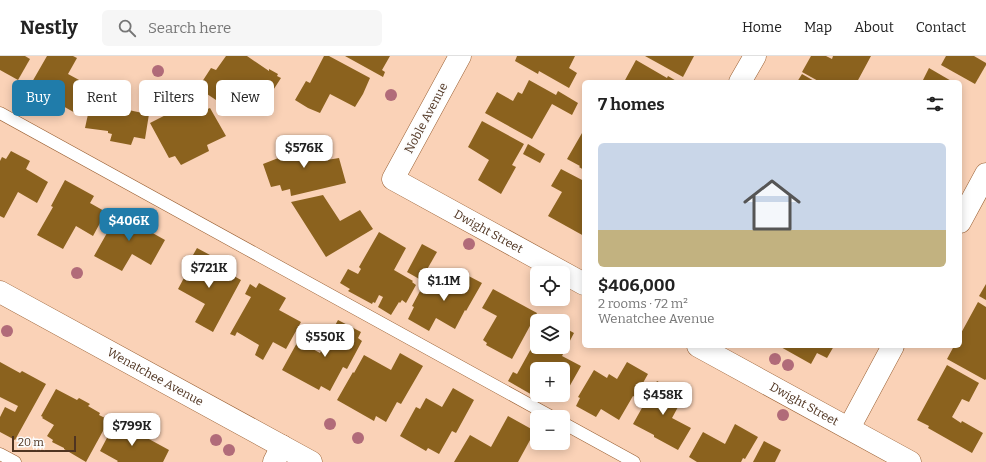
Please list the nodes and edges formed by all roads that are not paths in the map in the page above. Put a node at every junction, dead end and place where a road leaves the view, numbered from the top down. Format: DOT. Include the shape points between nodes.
graph roads {
  1 [pos="460,56"];
  2 [pos="754,56"];
  3 [pos="741,80"];
  4 [pos="0,112"];
  5 [pos="986,174"];
  6 [pos="393,179"];
  7 [pos="962,218"];
  8 [pos="582,283"];
  9 [pos="0,292"];
  10 [pos="702,348"];
  11 [pos="892,348"];
  12 [pos="539,410"];
  13 [pos="570,427"];
  14 [pos="848,428"];
  15 [pos="0,454"];
  16 [pos="278,454"];
  17 [pos="15,462"];
  18 [pos="311,462"];
  19 [pos="634,462"];
  20 [pos="910,462"];
  1 -- 6 [label="street, Noble Avenue"];
  2 -- 3 [label="street"];
  4 -- 12 [label="lane"];
  5 -- 7 [label="street"];
  6 -- 8 [label="street, Dwight Street"];
  9 -- 16 [label="street, Wenatchee Avenue"];
  10 -- 14 [label="street, Dwight Street"];
  11 -- 14 [label="street"];
  13 -- 19 [label="lane"];
  14 -- 20 [label="street, Dwight Street"];
  15 -- 17 [label="lane"];
  16 -- 18 [label="street, Wenatchee Avenue"];
}
